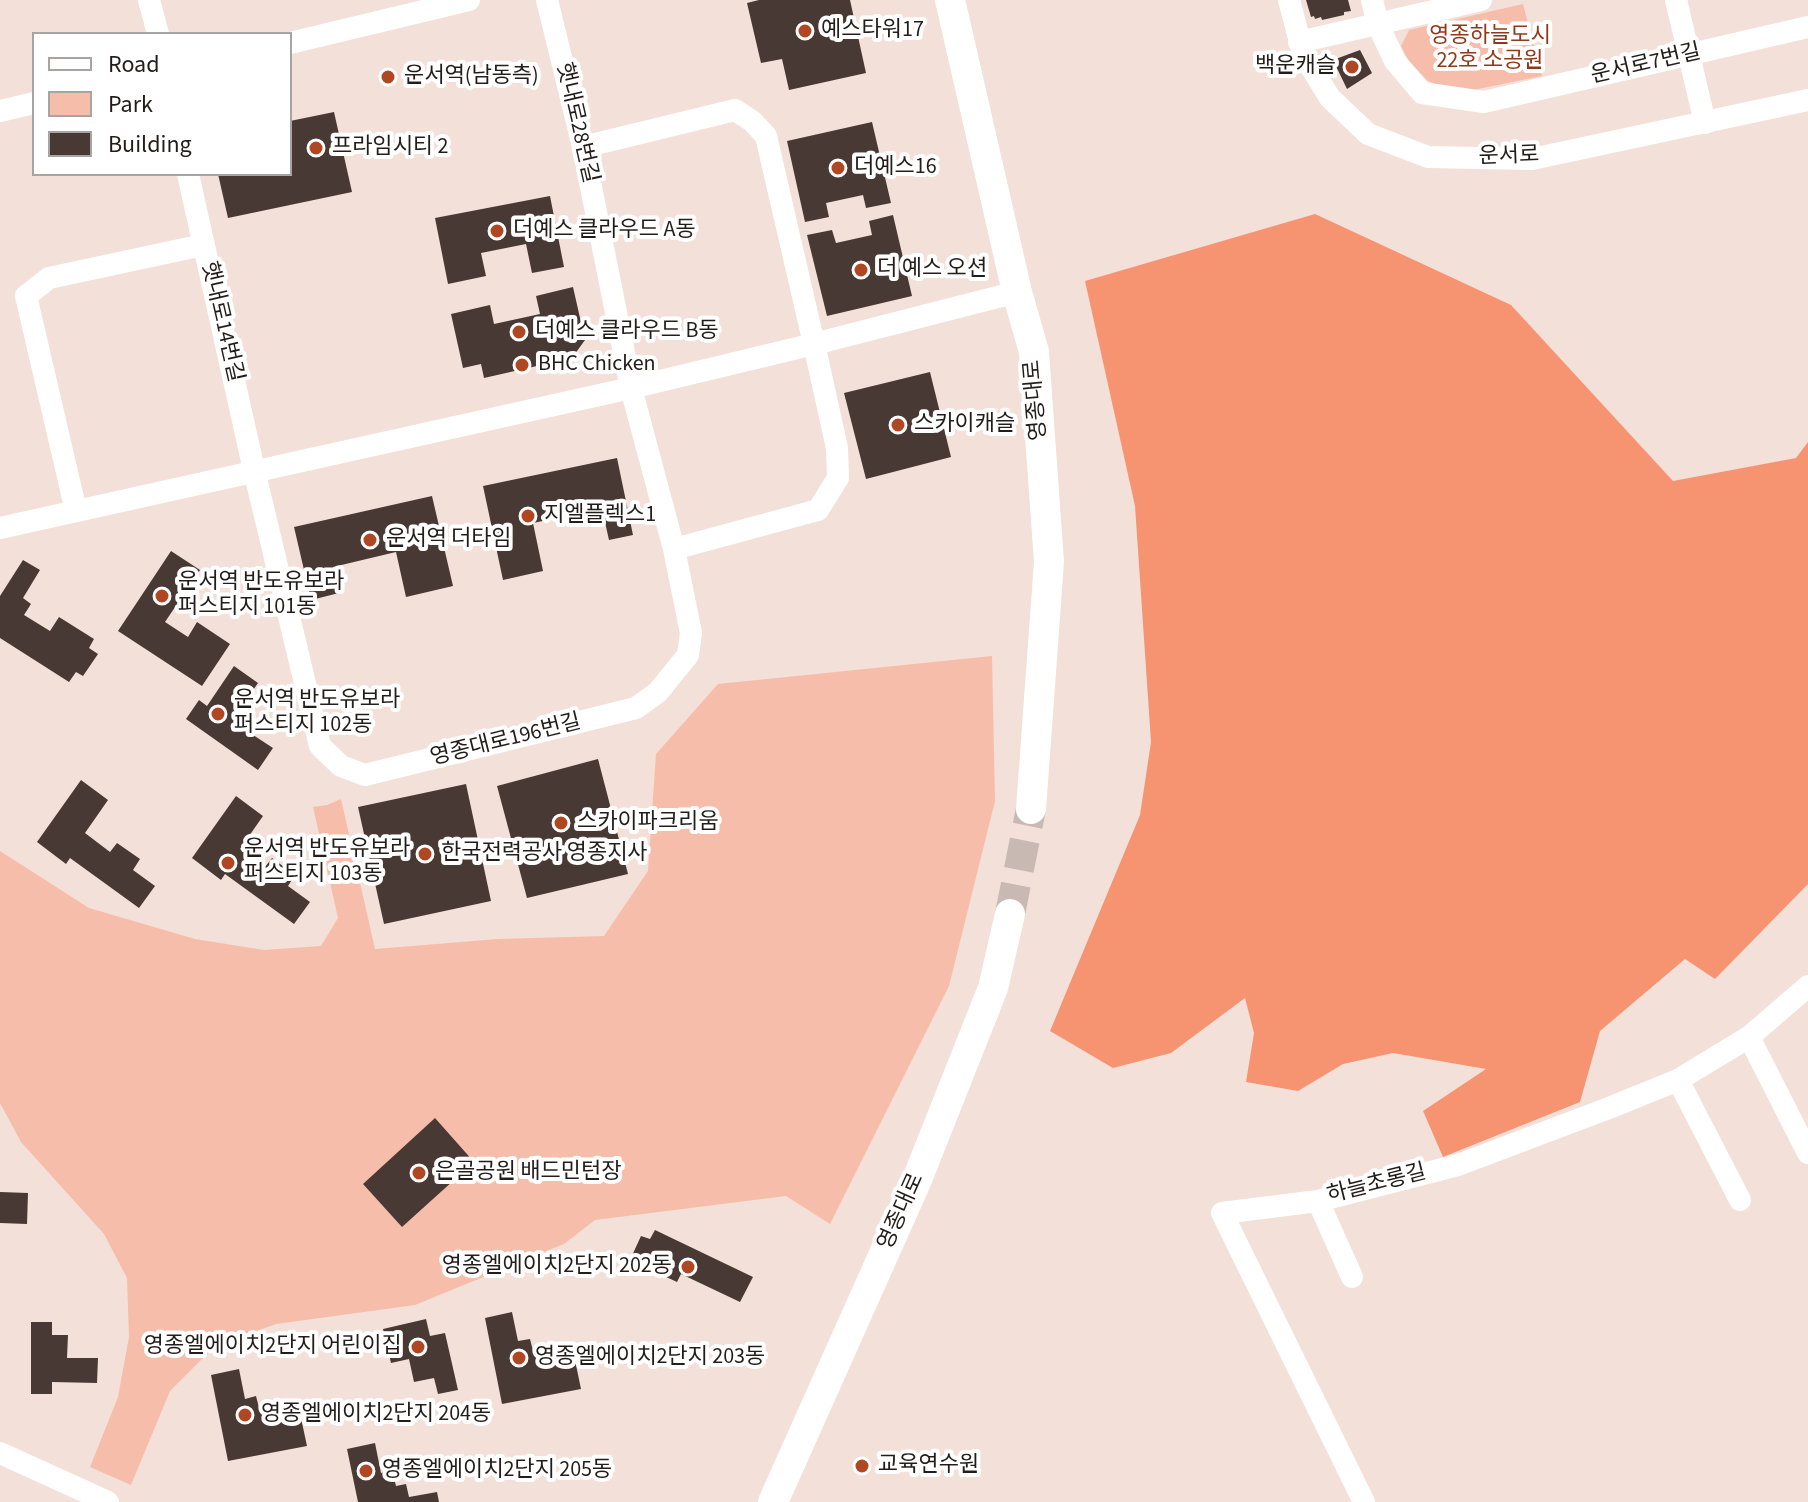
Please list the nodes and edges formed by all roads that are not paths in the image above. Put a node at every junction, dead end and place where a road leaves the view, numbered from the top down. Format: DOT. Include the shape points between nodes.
graph roads {
  1 [pos="149,0"];
  2 [pos="469,0"];
  3 [pos="547,0"];
  4 [pos="950,0"];
  5 [pos="1289,0"];
  6 [pos="1372,0"];
  7 [pos="1481,0"];
  8 [pos="1676,0"];
  9 [pos="1378,25"];
  10 [pos="1808,27"];
  11 [pos="157,32"];
  12 [pos="1299,42"];
  13 [pos="292,43"];
  14 [pos="1689,55"];
  15 [pos="1808,100"];
  16 [pos="32,103"];
  17 [pos="0,111"];
  18 [pos="1705,123"];
  19 [pos="583,147"];
  20 [pos="188,176"];
  21 [pos="203,245"];
  22 [pos="1017,292"];
  23 [pos="814,344"];
  24 [pos="631,388"];
  25 [pos="254,470"];
  26 [pos="76,511"];
  27 [pos="0,528"];
  28 [pos="674,549"];
  29 [pos="1031,809"];
  30 [pos="1010,914"];
  31 [pos="1808,986"];
  32 [pos="1749,1037"];
  33 [pos="1678,1080"];
  34 [pos="1808,1153"];
  35 [pos="1740,1200"];
  36 [pos="1318,1201"];
  37 [pos="1352,1277"];
  38 [pos="0,1453"];
  39 [pos="108,1502"];
  40 [pos="773,1502"];
  41 [pos="1364,1502"];
  1 -- 11 [label="street"];
  2 -- 13 [label="street"];
  3 -- 19 [label="street, 햇내로28번길"];
  4 -- 22 [label="main road, 영종대로"];
  5 -- 12 [label="street, 운서로"];
  6 -- 9 [label="street, 운서로7번길"];
  7 -- 9 [label="street"];
  8 -- 14 [label="street"];
  9 -- 12 [label="street"];
  9 -- 14 [label="street, 운서로7번길" via="1395,61 1422,93 1484,102"];
  10 -- 14 [label="street, 운서로7번길"];
  12 -- 18 [label="street, 운서로" via="1330,98 1368,134 1428,157 1532,159"];
  14 -- 18 [label="street"];
  15 -- 18 [label="street, 운서로"];
  16 -- 17 [label="street"];
  19 -- 23 [label="street" via="735,110 752,121 766,136"];
  19 -- 24 [label="street, 햇내로28번길"];
  20 -- 21 [label="street, 햇내로14번길"];
  21 -- 25 [label="street, 햇내로14번길"];
  21 -- 26 [label="street" via="49,278 26,296"];
  22 -- 23 [label="street"];
  22 -- 29 [label="main road, 영종대로" via="1034,352 1049,562"];
  23 -- 24 [label="street"];
  23 -- 28 [label="street" via="837,448 838,478 818,510"];
  24 -- 25 [label="street"];
  24 -- 28 [label="street, 영종대로196번길"];
  25 -- 26 [label="street"];
  25 -- 28 [label="street, 영종대로196번길" via="320,746 341,766 365,775 636,708 658,692 688,655 691,633"];
  26 -- 27 [label="street"];
  30 -- 40 [label="main road, 영종대로" via="993,988 916,1182"];
  31 -- 32 [label="street, 하늘초롱길"];
  32 -- 33 [label="street, 하늘초롱길"];
  32 -- 34 [label="street"];
  33 -- 35 [label="street"];
  33 -- 36 [label="street, 하늘초롱길" via="1458,1165"];
  36 -- 37 [label="street"];
  36 -- 41 [label="street, 하늘초롱길" via="1222,1213"];
  38 -- 39 [label="street"];
}
